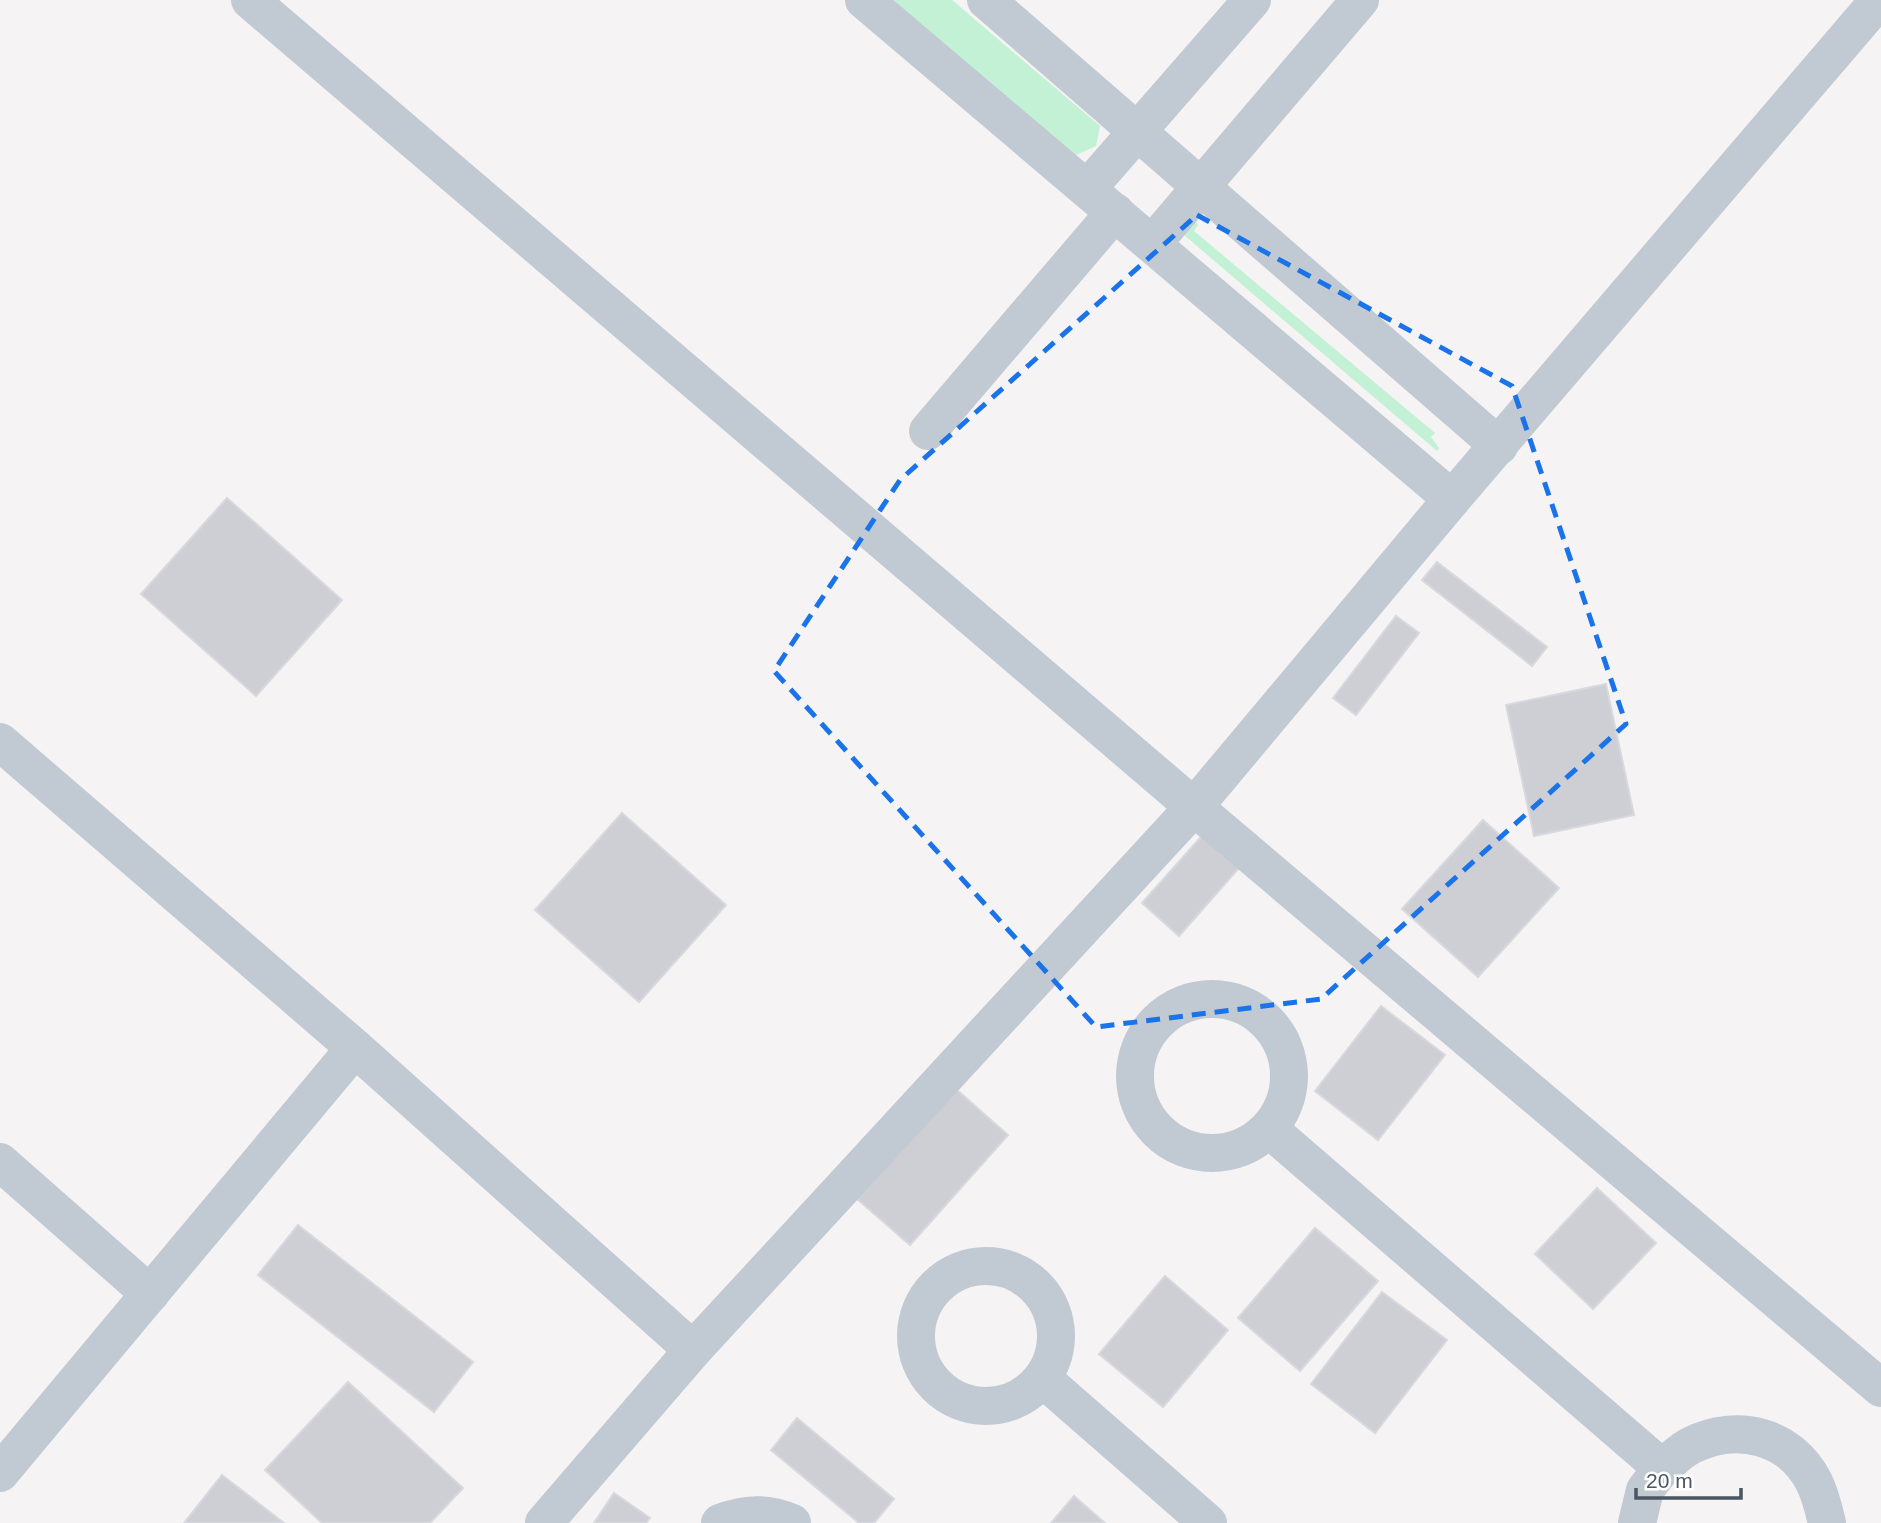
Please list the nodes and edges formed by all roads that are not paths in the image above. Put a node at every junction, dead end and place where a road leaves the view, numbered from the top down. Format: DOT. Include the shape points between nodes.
graph roads {
  1 [pos="250,0"];
  2 [pos="864,0"];
  3 [pos="986,0"];
  4 [pos="1252,0"];
  5 [pos="1360,0"];
  6 [pos="1879,0"];
  7 [pos="1139,132"];
  8 [pos="1200,188"];
  9 [pos="1102,200"];
  10 [pos="1153,243"];
  11 [pos="928,431"];
  12 [pos="1499,446"];
  13 [pos="1452,499"];
  14 [pos="0,742"];
  15 [pos="1195,807"];
  16 [pos="355,1048"];
  17 [pos="1269,1129"];
  18 [pos="0,1162"];
  19 [pos="149,1294"];
  20 [pos="693,1350"];
  21 [pos="1043,1379"];
  22 [pos="1881,1388"];
  23 [pos="1662,1468"];
  24 [pos="0,1473"];
  25 [pos="544,1523"];
  26 [pos="720,1523"];
  27 [pos="792,1523"];
  28 [pos="1208,1523"];
  29 [pos="1637,1523"];
  30 [pos="1827,1523"];
  1 -- 15 [label="street"];
  2 -- 9 [label="street"];
  3 -- 7 [label="street"];
  4 -- 7 [label="street"];
  5 -- 8 [label="street"];
  6 -- 12 [label="street"];
  7 -- 8 [label="street"];
  7 -- 9 [label="street"];
  8 -- 10 [label="street"];
  8 -- 12 [label="street"];
  9 -- 10 [label="street"];
  9 -- 11 [label="street"];
  10 -- 13 [label="street"];
  12 -- 13 [label="street"];
  13 -- 15 [label="street"];
  14 -- 16 [label="street"];
  15 -- 20 [label="street"];
  15 -- 22 [label="street"];
  16 -- 19 [label="street"];
  16 -- 20 [label="street"];
  17 -- 17 [label="street" via="1232,1151 1190,1150 1171,1142 1142,1111 1135,1090 1133,1071 1145,1035 1172,1009 1209,998 1238,1003 1264,1018 1282,1043 1290,1073 1284,1102"];
  17 -- 23 [label="street"];
  18 -- 19 [label="street"];
  19 -- 24 [label="street"];
  20 -- 25 [label="street"];
  21 -- 28 [label="street"];
  23 -- 29 [label="street" via="1645,1490"];
  23 -- 30 [label="street" via="1690,1446 1718,1435 1745,1433 1772,1441 1796,1459 1813,1481"];
  26 -- 27 [label="street" via="759,1514"];
}
